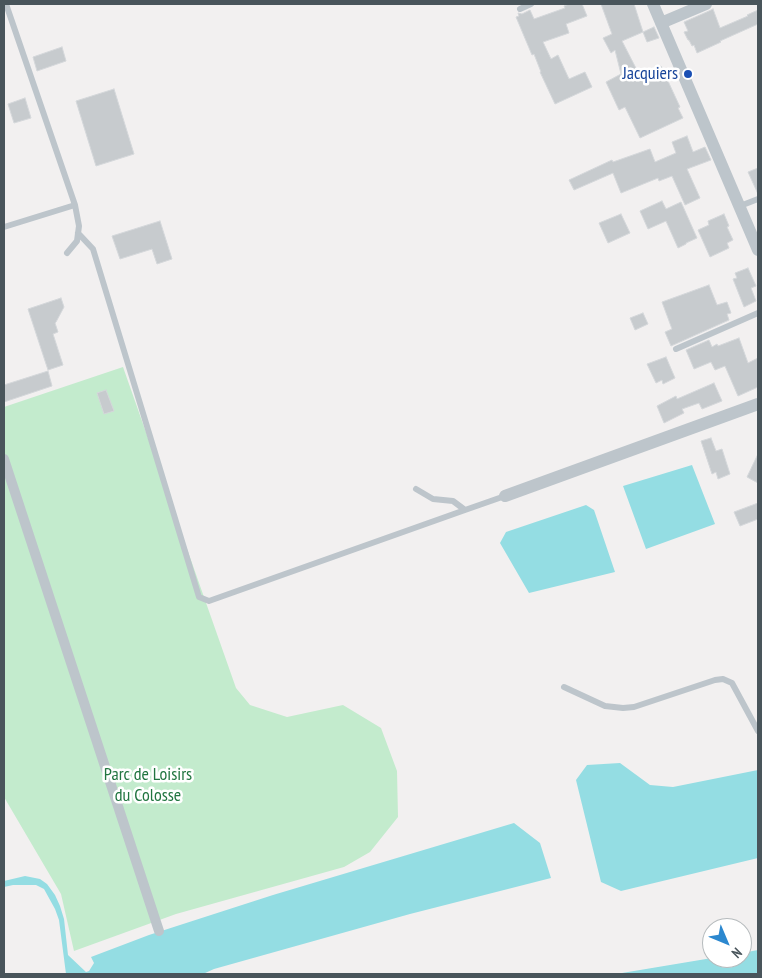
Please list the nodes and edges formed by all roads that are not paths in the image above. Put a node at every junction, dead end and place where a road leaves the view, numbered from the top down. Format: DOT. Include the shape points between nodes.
graph roads {
  1 [pos="6,4"];
  2 [pos="531,4"];
  3 [pos="653,4"];
  4 [pos="706,4"];
  5 [pos="520,9"];
  6 [pos="661,23"];
  7 [pos="758,199"];
  8 [pos="75,205"];
  9 [pos="740,206"];
  10 [pos="4,227"];
  11 [pos="78,233"];
  12 [pos="758,249"];
  13 [pos="67,253"];
  14 [pos="758,314"];
  15 [pos="676,349"];
  16 [pos="758,404"];
  17 [pos="4,459"];
  18 [pos="416,489"];
  19 [pos="506,496"];
  20 [pos="464,510"];
  21 [pos="564,687"];
  22 [pos="758,731"];
  23 [pos="159,930"];
  1 -- 8 [label="lane"];
  2 -- 5 [label="lane"];
  3 -- 6 [label="street"];
  4 -- 6 [label="street"];
  6 -- 9 [label="street"];
  7 -- 9 [label="lane"];
  8 -- 10 [label="lane"];
  8 -- 11 [label="lane"];
  9 -- 12 [label="street"];
  11 -- 13 [label="lane" via="77,241"];
  11 -- 20 [label="lane" via="93,249 199,597 208,601"];
  14 -- 15 [label="lane"];
  16 -- 19 [label="street"];
  17 -- 23 [label="street"];
  18 -- 20 [label="lane" via="433,499 453,501"];
  19 -- 20 [label="lane"];
  21 -- 22 [label="lane" via="605,706 623,708 724,679 732,683"];
}
